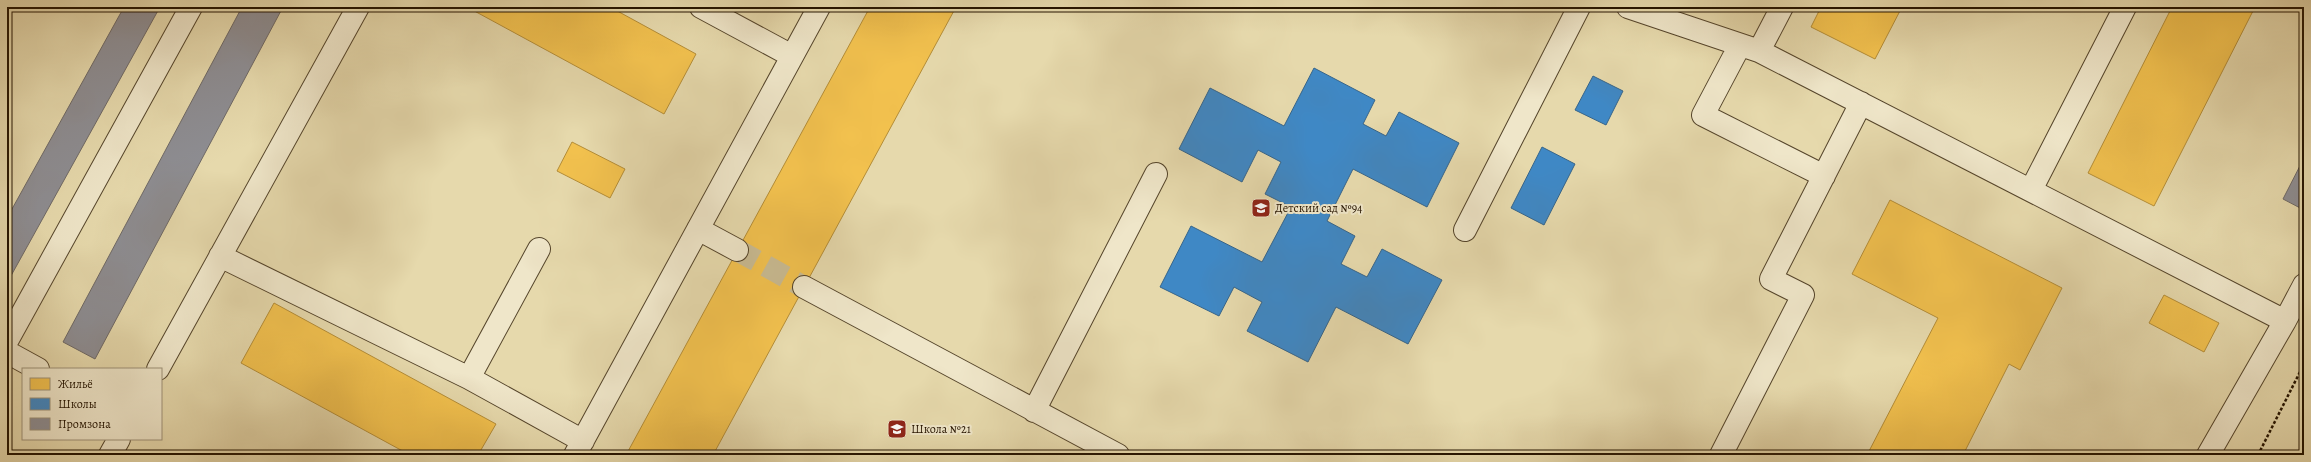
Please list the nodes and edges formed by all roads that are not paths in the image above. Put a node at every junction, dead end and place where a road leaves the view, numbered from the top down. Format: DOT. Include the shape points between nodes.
graph roads {
  1 [pos="191,7"];
  2 [pos="358,7"];
  3 [pos="701,7"];
  4 [pos="819,7"];
  5 [pos="1579,7"];
  6 [pos="1628,7"];
  7 [pos="1782,7"];
  8 [pos="2125,7"];
  9 [pos="1749,48"];
  10 [pos="792,56"];
  11 [pos="1861,103"];
  12 [pos="1156,174"];
  13 [pos="1824,176"];
  14 [pos="2031,190"];
  15 [pos="698,229"];
  16 [pos="1465,230"];
  17 [pos="540,249"];
  18 [pos="737,250"];
  19 [pos="220,256"];
  20 [pos="2304,285"];
  21 [pos="804,287"];
  22 [pos="2285,321"];
  23 [pos="7,341"];
  24 [pos="7,352"];
  25 [pos="36,368"];
  26 [pos="159,368"];
  27 [pos="469,378"];
  28 [pos="1034,412"];
  29 [pos="118,440"];
  30 [pos="579,448"];
  31 [pos="110,455"];
  32 [pos="1118,455"];
  33 [pos="1721,455"];
  34 [pos="2208,455"];
  1 -- 23 [label="street"];
  2 -- 19 [label="street"];
  3 -- 10 [label="street"];
  4 -- 10 [label="street"];
  5 -- 16 [label="street"];
  6 -- 9 [label="street"];
  7 -- 9 [label="street"];
  8 -- 14 [label="street"];
  9 -- 11 [label="street"];
  9 -- 13 [label="street" via="1703,115"];
  10 -- 15 [label="street"];
  11 -- 13 [label="street"];
  11 -- 14 [label="street"];
  12 -- 28 [label="street"];
  13 -- 33 [label="street" via="1772,279 1803,295"];
  14 -- 22 [label="street"];
  15 -- 18 [label="street"];
  15 -- 30 [label="street"];
  17 -- 27 [label="street"];
  19 -- 26 [label="street"];
  19 -- 27 [label="street"];
  20 -- 22 [label="street"];
  21 -- 28 [label="street"];
  22 -- 34 [label="street"];
  24 -- 25 [label="street"];
  27 -- 30 [label="street"];
  28 -- 32 [label="street"];
  29 -- 31 [label="street"];
}
